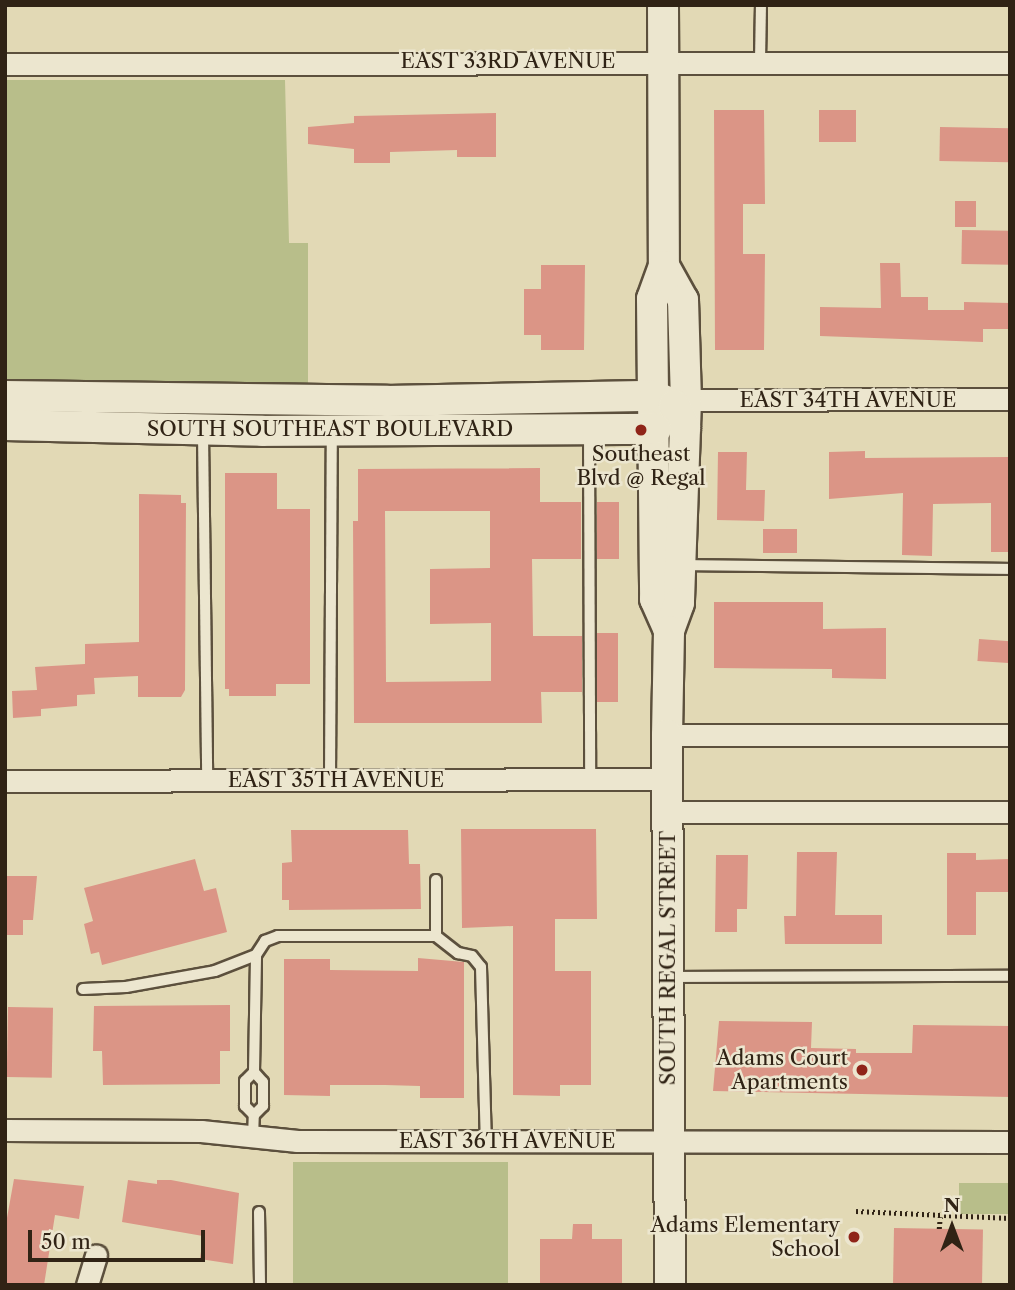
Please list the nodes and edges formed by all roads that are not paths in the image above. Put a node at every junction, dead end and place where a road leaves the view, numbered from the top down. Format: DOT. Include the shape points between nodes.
graph roads {
  1 [pos="663,5"];
  2 [pos="761,5"];
  3 [pos="663,60"];
  4 [pos="760,61"];
  5 [pos="1010,63"];
  6 [pos="5,64"];
  7 [pos="664,266"];
  8 [pos="5,396"];
  9 [pos="1010,400"];
  10 [pos="675,408"];
  11 [pos="5,425"];
  12 [pos="589,428"];
  13 [pos="656,429"];
  14 [pos="203,430"];
  15 [pos="332,431"];
  16 [pos="681,565"];
  17 [pos="1010,569"];
  18 [pos="669,631"];
  19 [pos="667,735"];
  20 [pos="1010,735"];
  21 [pos="590,779"];
  22 [pos="667,779"];
  23 [pos="207,780"];
  24 [pos="330,780"];
  25 [pos="5,781"];
  26 [pos="667,811"];
  27 [pos="1010,812"];
  28 [pos="436,880"];
  29 [pos="436,936"];
  30 [pos="256,955"];
  31 [pos="1010,976"];
  32 [pos="668,977"];
  33 [pos="83,989"];
  34 [pos="254,1072"];
  35 [pos="254,1115"];
  36 [pos="5,1130"];
  37 [pos="253,1138"];
  38 [pos="486,1141"];
  39 [pos="668,1142"];
  40 [pos="1010,1142"];
  41 [pos="260,1212"];
  42 [pos="96,1255"];
  43 [pos="87,1285"];
  44 [pos="260,1285"];
  45 [pos="670,1285"];
  1 -- 3 [label="main road, SOUTH REGAL STREET"];
  2 -- 4 [label="lane"];
  3 -- 4 [label="street, EAST 33RD AVENUE"];
  3 -- 6 [label="street, EAST 33RD AVENUE"];
  3 -- 7 [label="main road, SOUTH REGAL STREET"];
  4 -- 5 [label="street, EAST 33RD AVENUE"];
  7 -- 10 [label="main road, SOUTH REGAL STREET" via="652,299"];
  7 -- 10 [label="main road, SOUTH REGAL STREET" via="683,300 684,356"];
  8 -- 10 [label="main road, SOUTH SOUTHEAST BOULEVARD"];
  9 -- 10 [label="street, EAST 34TH AVENUE"];
  10 -- 13 [label="main road, SOUTH REGAL STREET"];
  10 -- 16 [label="main road, SOUTH REGAL STREET"];
  11 -- 14 [label="main road, SOUTH SOUTHEAST BOULEVARD"];
  12 -- 13 [label="main road, SOUTH SOUTHEAST BOULEVARD"];
  12 -- 15 [label="main road, SOUTH SOUTHEAST BOULEVARD"];
  12 -- 21 [label="lane"];
  13 -- 18 [label="main road, SOUTH REGAL STREET" via="654,599"];
  14 -- 15 [label="main road, SOUTH SOUTHEAST BOULEVARD"];
  14 -- 23 [label="lane"];
  15 -- 24 [label="lane"];
  16 -- 17 [label="lane"];
  16 -- 18 [label="main road, SOUTH REGAL STREET" via="679,603"];
  18 -- 19 [label="main road, SOUTH REGAL STREET"];
  19 -- 20 [label="street"];
  19 -- 22 [label="main road, SOUTH REGAL STREET"];
  21 -- 22 [label="street, EAST 35TH AVENUE"];
  21 -- 24 [label="street, EAST 35TH AVENUE"];
  22 -- 26 [label="main road, SOUTH REGAL STREET"];
  23 -- 24 [label="street, EAST 35TH AVENUE"];
  23 -- 25 [label="street, EAST 35TH AVENUE"];
  26 -- 27 [label="street"];
  26 -- 32 [label="main road, SOUTH REGAL STREET"];
  28 -- 29 [label="lane"];
  29 -- 30 [label="lane" via="278,936 265,940"];
  29 -- 38 [label="lane" via="458,953 472,956 481,967"];
  30 -- 33 [label="lane" via="215,971 126,987"];
  30 -- 34 [label="lane"];
  31 -- 32 [label="lane"];
  32 -- 39 [label="main road, SOUTH REGAL STREET"];
  34 -- 35 [label="lane" via="245,1081 245,1106"];
  34 -- 35 [label="lane" via="264,1082 264,1106"];
  35 -- 37 [label="lane"];
  36 -- 37 [label="street, EAST 36TH AVENUE" via="201,1132"];
  37 -- 38 [label="street, EAST 36TH AVENUE"];
  38 -- 39 [label="street, EAST 36TH AVENUE"];
  39 -- 40 [label="street, EAST 36TH AVENUE"];
  39 -- 45 [label="main road, SOUTH REGAL STREET"];
  41 -- 44 [label="lane"];
  42 -- 43 [label="street"];
}
